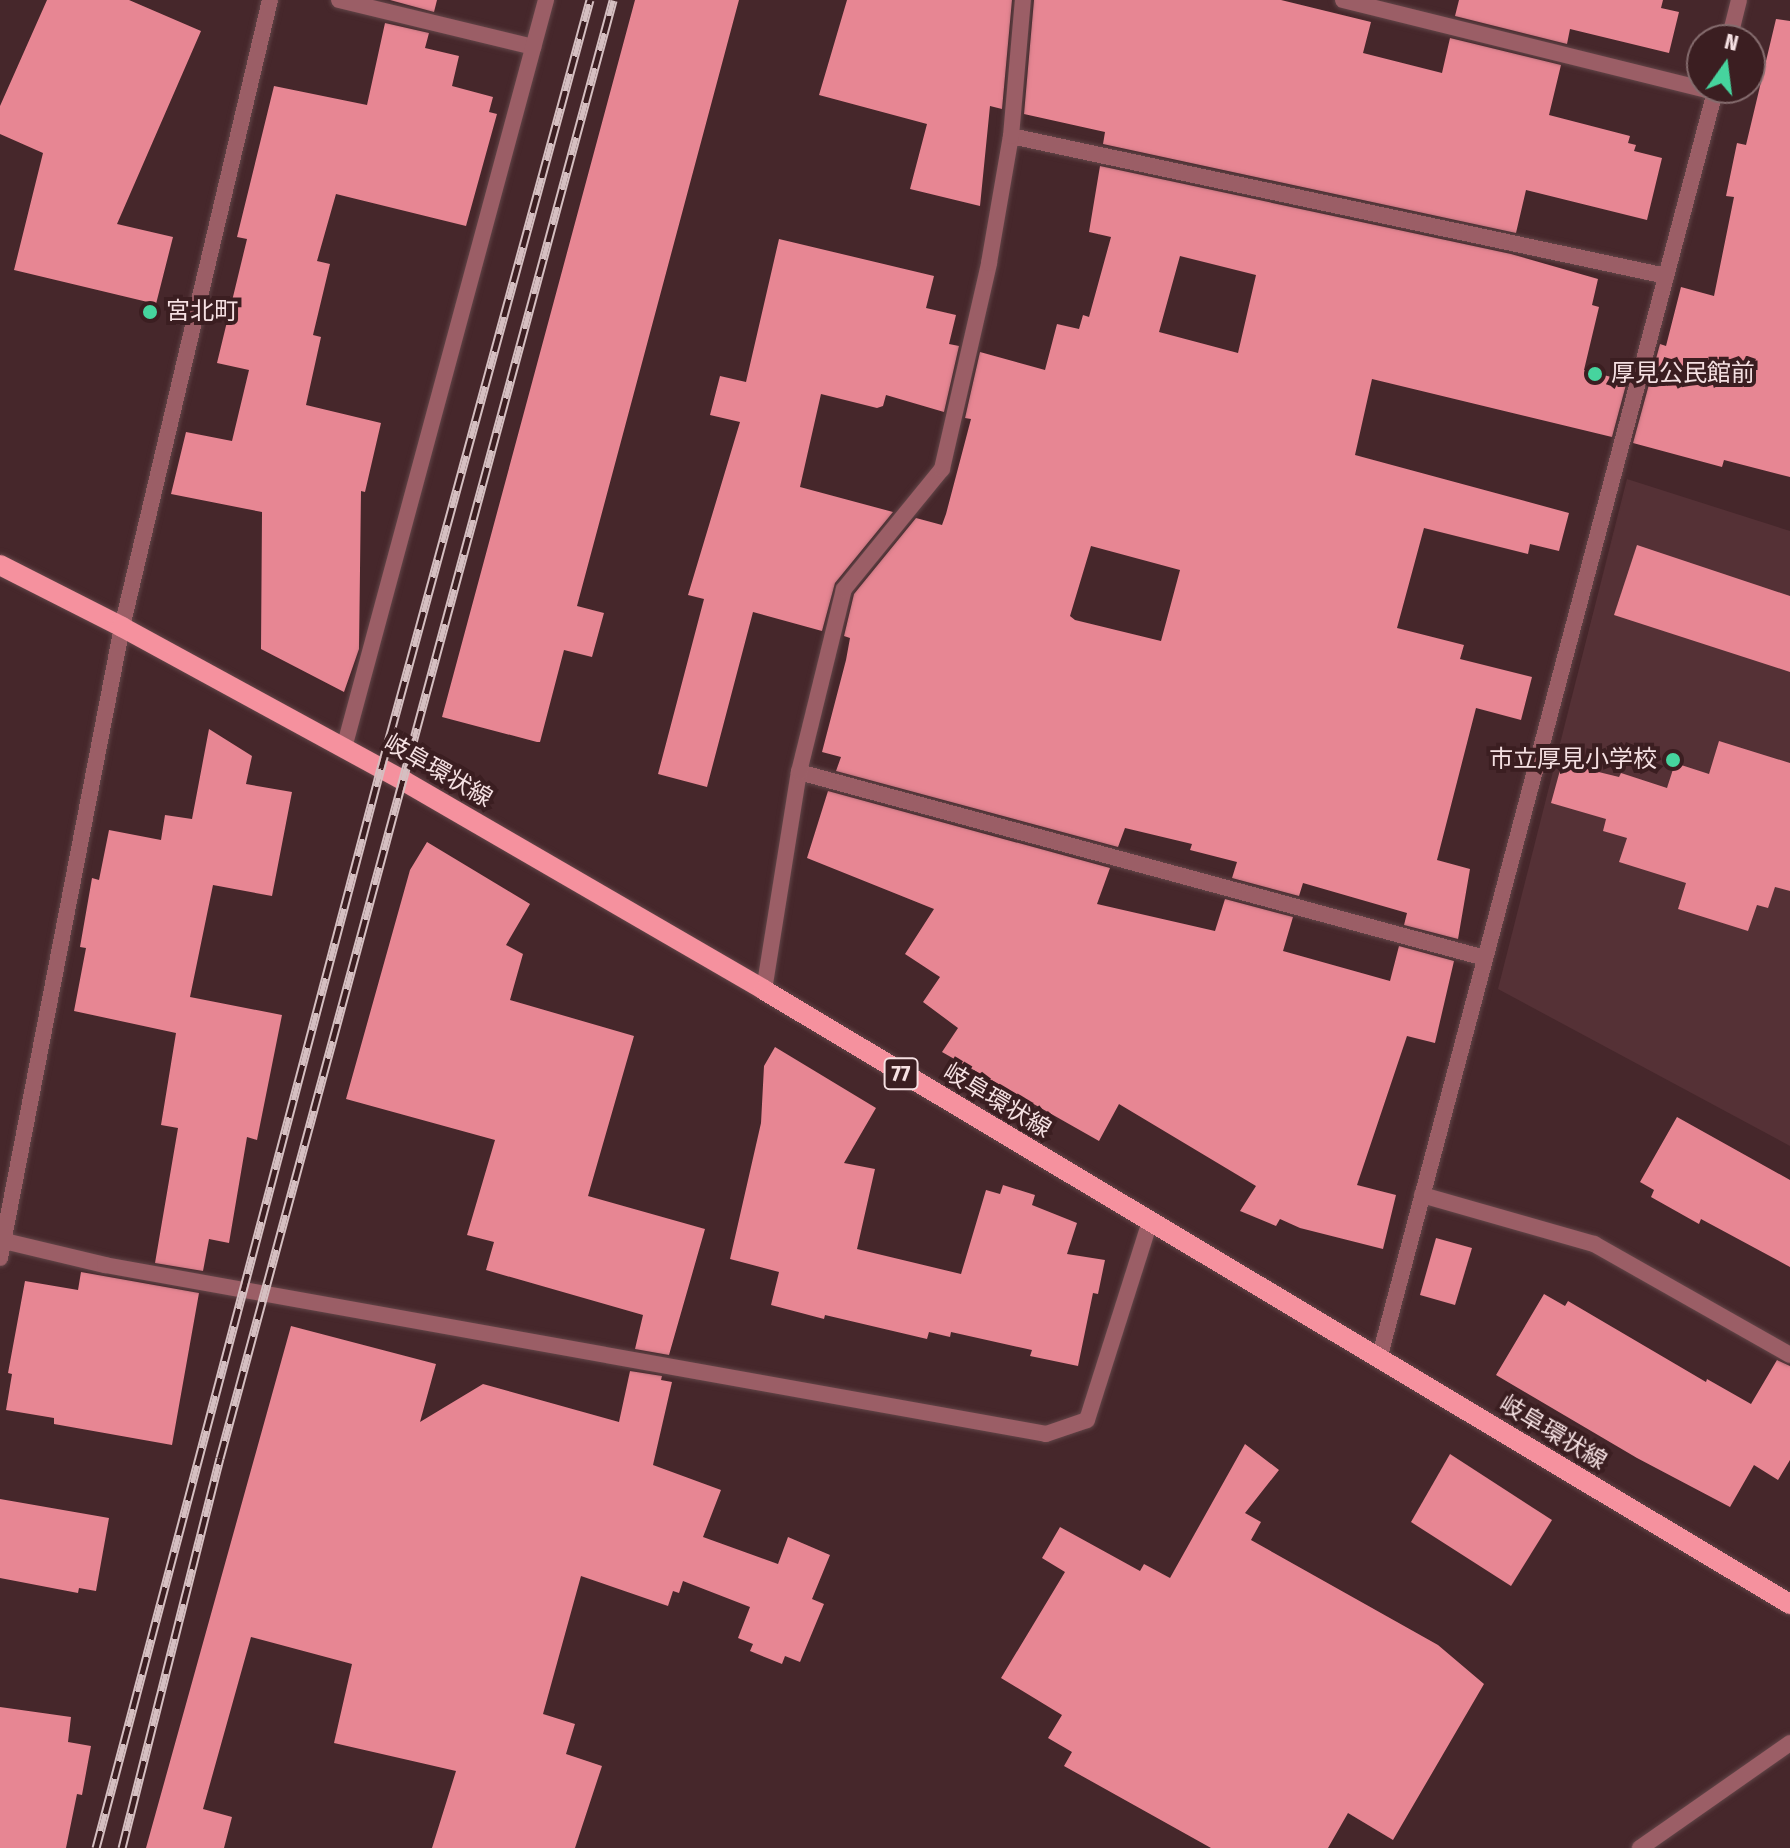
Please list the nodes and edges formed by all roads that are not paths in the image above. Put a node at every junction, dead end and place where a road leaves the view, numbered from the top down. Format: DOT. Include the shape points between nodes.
graph roads {
  1 [pos="270,0"];
  2 [pos="339,0"];
  3 [pos="546,0"];
  4 [pos="1023,0"];
  5 [pos="1343,0"];
  6 [pos="1739,0"];
  7 [pos="1733,24"];
  8 [pos="533,47"];
  9 [pos="1686,83"];
  10 [pos="1712,104"];
  11 [pos="1011,136"];
  12 [pos="1666,276"];
  13 [pos="0,565"];
  14 [pos="122,627"];
  15 [pos="344,748"];
  16 [pos="799,772"];
  17 [pos="1485,958"];
  18 [pos="764,990"];
  19 [pos="1422,1195"];
  20 [pos="1149,1224"];
  21 [pos="1,1246"];
  22 [pos="1790,1355"];
  23 [pos="1379,1359"];
  24 [pos="1790,1604"];
  25 [pos="1790,1743"];
  26 [pos="1640,1848"];
  1 -- 14 [label="street"];
  2 -- 8 [label="street"];
  3 -- 8 [label="street"];
  4 -- 11 [label="street"];
  5 -- 9 [label="street"];
  6 -- 7 [label="street"];
  8 -- 15 [label="street"];
  10 -- 12 [label="street"];
  11 -- 12 [label="street"];
  11 -- 16 [label="street" via="989,263 942,469 844,589"];
  12 -- 17 [label="street"];
  13 -- 14 [label="main road, 岐阜環状線 / 77"];
  14 -- 15 [label="main road, 岐阜環状線 / 77"];
  14 -- 21 [label="street"];
  15 -- 18 [label="main road, 岐阜環状線 / 77"];
  16 -- 17 [label="street"];
  16 -- 18 [label="street"];
  17 -- 19 [label="street"];
  18 -- 20 [label="main road, 岐阜環状線 / 77"];
  19 -- 22 [label="street" via="1594,1244"];
  19 -- 23 [label="street"];
  20 -- 21 [label="street" via="1087,1420 1046,1434"];
  20 -- 23 [label="main road, 岐阜環状線 / 77"];
  23 -- 24 [label="main road, 岐阜環状線 / 77"];
  25 -- 26 [label="street"];
}
